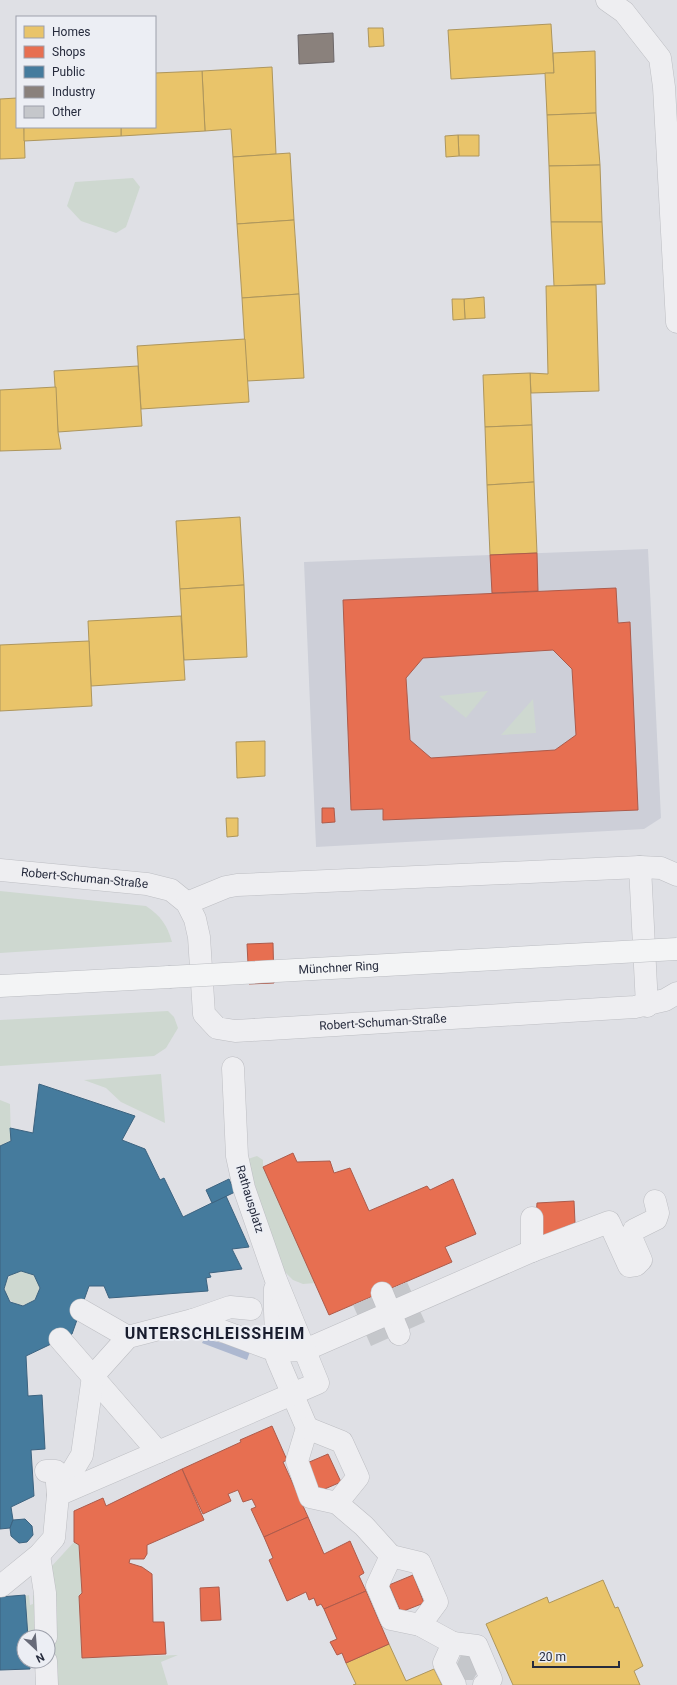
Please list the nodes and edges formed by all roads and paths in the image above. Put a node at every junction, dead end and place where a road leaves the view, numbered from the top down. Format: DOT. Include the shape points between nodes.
graph roads {
  1 [pos="607,0"];
  2 [pos="677,322"];
  3 [pos="640,867"];
  4 [pos="0,870"];
  5 [pos="676,871"];
  6 [pos="187,903"];
  7 [pos="677,949"];
  8 [pos="0,986"];
  9 [pos="677,992"];
  10 [pos="647,1006"];
  11 [pos="233,1068"];
  12 [pos="655,1201"];
  13 [pos="532,1218"];
  14 [pos="532,1251"];
  15 [pos="276,1280"];
  16 [pos="382,1292"];
  17 [pos="81,1310"];
  18 [pos="263,1310"];
  19 [pos="390,1312"];
  20 [pos="193,1320"];
  21 [pos="399,1334"];
  22 [pos="128,1338"];
  23 [pos="60,1339"];
  24 [pos="305,1350"];
  25 [pos="276,1351"];
  26 [pos="93,1376"];
  27 [pos="292,1394"];
  28 [pos="307,1428"];
  29 [pos="158,1452"];
  30 [pos="46,1471"];
  31 [pos="58,1495"];
  32 [pos="337,1503"];
  33 [pos="39,1555"];
  34 [pos="391,1556"];
  35 [pos="1,1586"];
  36 [pos="420,1625"];
  37 [pos="46,1629"];
  38 [pos="453,1643"];
  39 [pos="46,1669"];
  40 [pos="47,1685"];
  41 [pos="455,1685"];
  42 [pos="484,1685"];
  1 -- 2 [label="street" via="624,12 660,58 664,87"];
  3 -- 5 [label="street"];
  3 -- 6 [label="street" via="237,885"];
  3 -- 10 [label="street"];
  4 -- 6 [label="street, Robert-Schuman-Straße" via="147,884 171,890"];
  6 -- 10 [label="street, Robert-Schuman-Straße" via="195,919 199,937 204,1014 217,1028 235,1031"];
  7 -- 8 [label="main road, Münchner Ring, bridge"];
  9 -- 10 [label="street, Robert-Schuman-Straße" via="665,1000"];
  11 -- 15 [label="street, Rathausplatz" via="237,1156 244,1188"];
  12 -- 14 [label="street" via="658,1213 656,1219 634,1230 631,1237 641,1260 636,1265 629,1266 609,1222"];
  13 -- 14 [label="street"];
  14 -- 19 [label="street"];
  15 -- 18 [label="street, Rathausplatz"];
  15 -- 24 [label="street, Rathausplatz"];
  16 -- 19 [label="street"];
  17 -- 22 [label="street"];
  18 -- 20 [label="street" via="230,1307"];
  18 -- 25 [label="street, Rathausplatz"];
  19 -- 21 [label="street"];
  19 -- 24 [label="street"];
  20 -- 22 [label="street"];
  20 -- 25 [label="street"];
  22 -- 26 [label="street"];
  23 -- 26 [label="street"];
  24 -- 25 [label="street"];
  24 -- 27 [label="street, Rathausplatz" via="318,1383"];
  25 -- 27 [label="street, Rathausplatz"];
  26 -- 29 [label="street"];
  26 -- 31 [label="street" via="82,1455"];
  27 -- 28 [label="street, Rathausplatz"];
  27 -- 29 [label="street, Rathausplatz"];
  28 -- 32 [label="street" via="297,1462 310,1497"];
  28 -- 32 [label="street" via="336,1433 358,1477"];
  29 -- 31 [label="street, Rathausplatz"];
  30 -- 31 [label="street" via="56,1470"];
  31 -- 33 [label="street" via="54,1538"];
  32 -- 34 [label="street" via="364,1526"];
  33 -- 35 [label="street"];
  33 -- 37 [label="street" via="46,1593"];
  34 -- 36 [label="street" via="377,1586 391,1619"];
  34 -- 36 [label="street" via="420,1563 437,1602"];
  36 -- 38 [label="street"];
  38 -- 41 [label="street" via="444,1663"];
  38 -- 42 [label="street" via="477,1646 491,1679"];
  39 -- 40 [label="street"];
}
